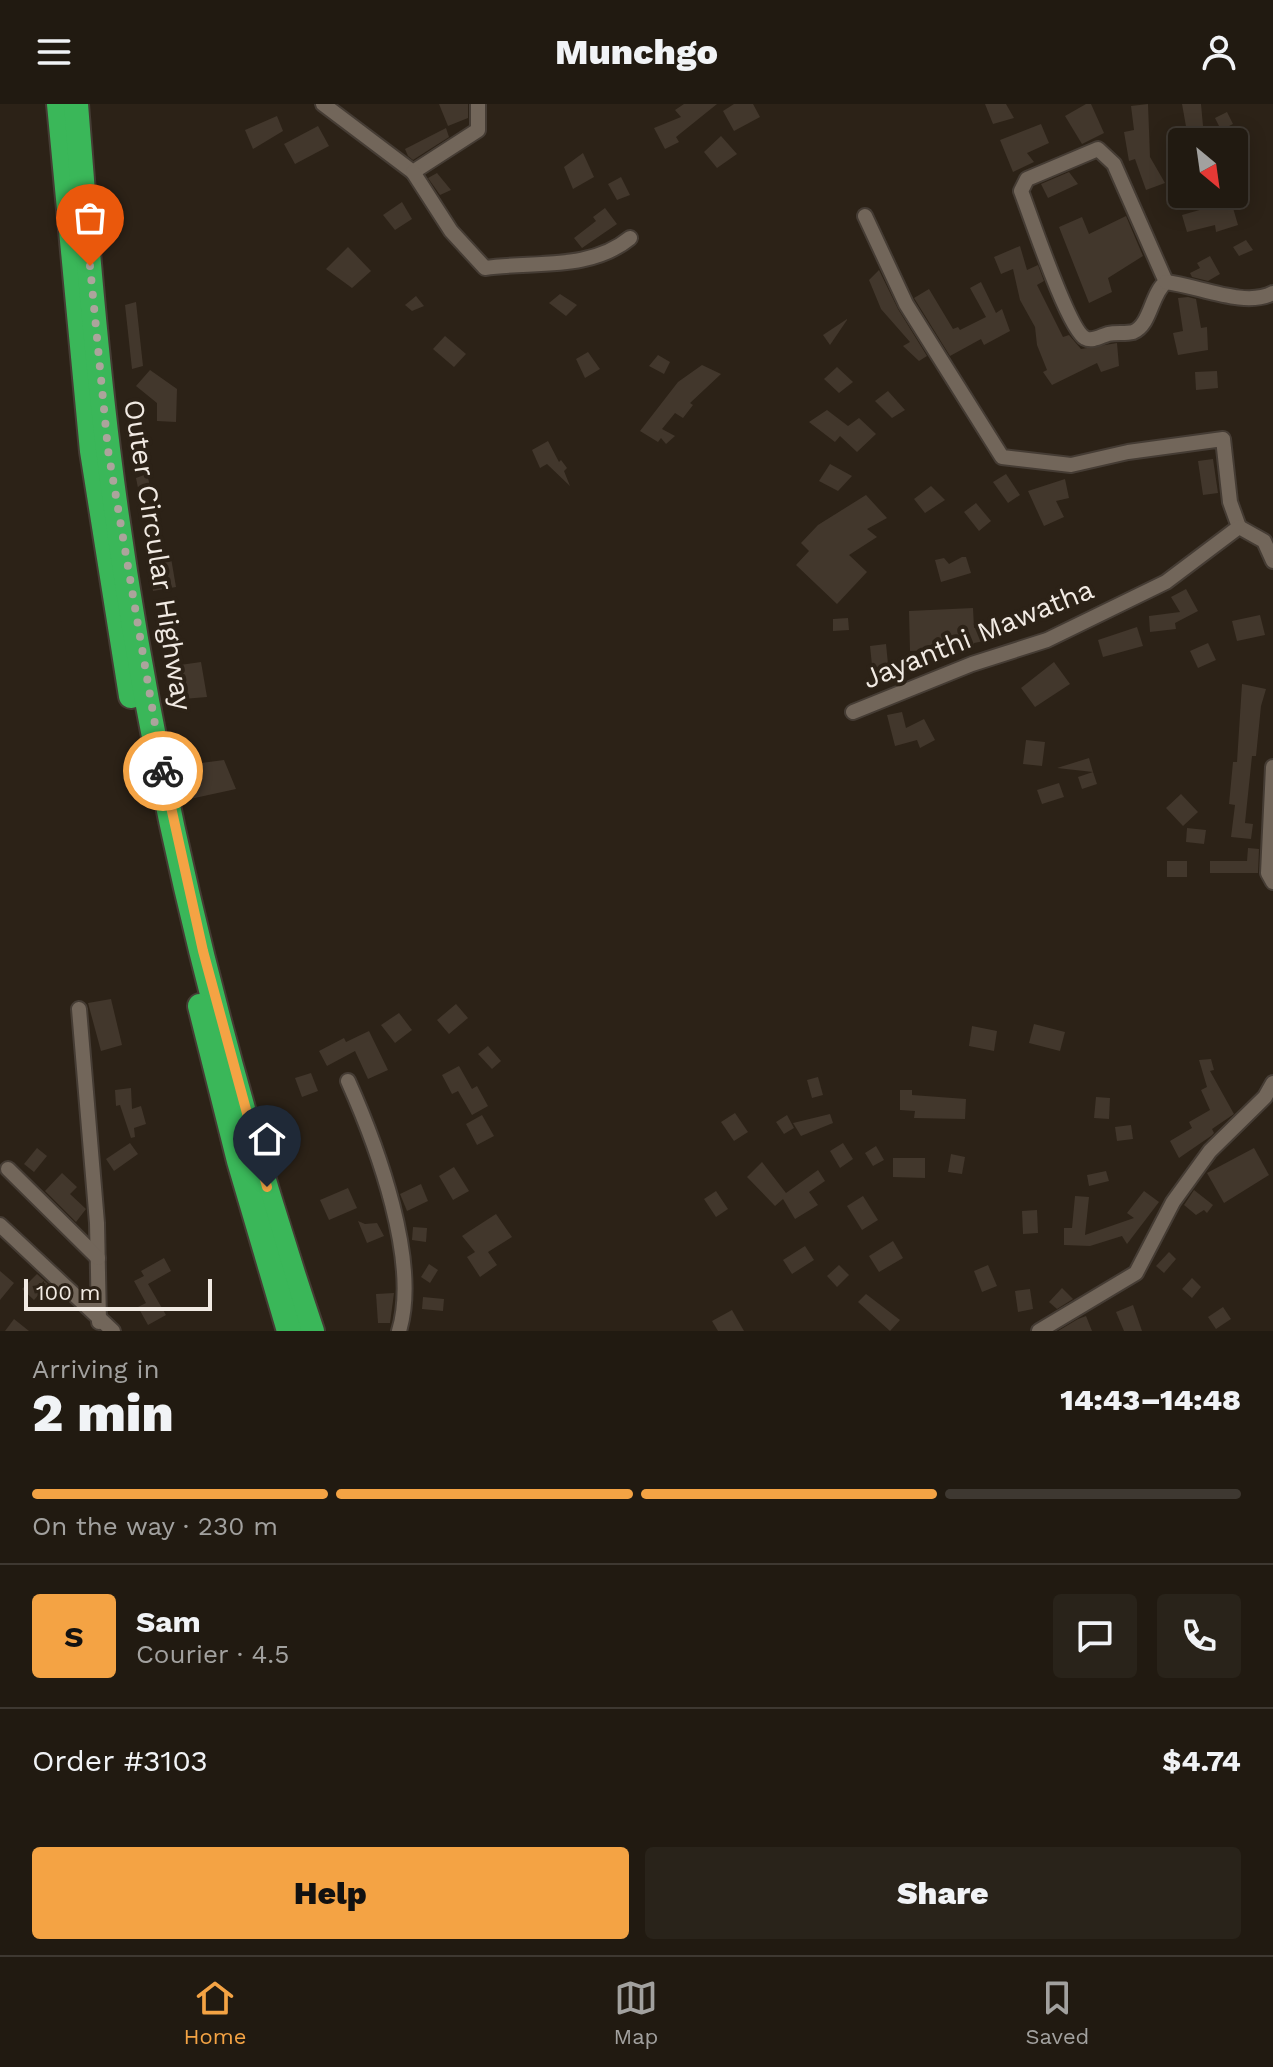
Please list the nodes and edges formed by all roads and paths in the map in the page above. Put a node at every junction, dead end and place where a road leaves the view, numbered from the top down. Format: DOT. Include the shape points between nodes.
graph roads {
  1 [pos="59,104"];
  2 [pos="76,104"];
  3 [pos="323,104"];
  4 [pos="478,104"];
  5 [pos="71,137"];
  6 [pos="413,172"];
  7 [pos="865,216"];
  8 [pos="630,238"];
  9 [pos="1166,282"];
  10 [pos="1273,293"];
  11 [pos="1239,527"];
  12 [pos="1273,561"];
  13 [pos="853,712"];
  14 [pos="1273,767"];
  15 [pos="1273,882"];
  16 [pos="195,954"];
  17 [pos="79,1009"];
  18 [pos="348,1081"];
  19 [pos="1273,1083"];
  20 [pos="8,1169"];
  21 [pos="0,1225"];
  22 [pos="98,1258"];
  23 [pos="99,1322"];
  24 [pos="113,1331"];
  25 [pos="289,1331"];
  26 [pos="312,1331"];
  27 [pos="399,1331"];
  28 [pos="1039,1331"];
  1 -- 5 [label="highway, Outer Circular Highway"];
  2 -- 5 [label="highway, Outer Circular Highway"];
  3 -- 6 [label="street"];
  4 -- 6 [label="street" via="478,130"];
  5 -- 16 [label="highway, Outer Circular Highway" via="108,450"];
  6 -- 8 [label="street" via="451,231 485,268 592,258 612,253"];
  7 -- 11 [label="street" via="906,304 1002,457 1071,465 1223,439 1230,502"];
  9 -- 9 [label="street" via="1114,164 1103,151 1027,179 1021,191 1041,249 1086,339 1134,332"];
  9 -- 10 [label="street" via="1239,300"];
  11 -- 12 [label="street" via="1264,541"];
  11 -- 13 [label="street, Jayanthi Mawatha" via="1166,582 1060,633"];
  14 -- 15 [label="street" via="1268,873"];
  16 -- 25 [label="highway, Outer Circular Highway" via="239,1161"];
  16 -- 26 [label="highway, Outer Circular Highway"];
  17 -- 22 [label="street"];
  18 -- 27 [label="street" via="376,1141 405,1271 406,1309"];
  19 -- 28 [label="street" via="1210,1151 1173,1202 1136,1273"];
  20 -- 22 [label="street"];
  21 -- 23 [label="street" via="59,1277"];
  22 -- 23 [label="street"];
  23 -- 24 [label="street"];
}
